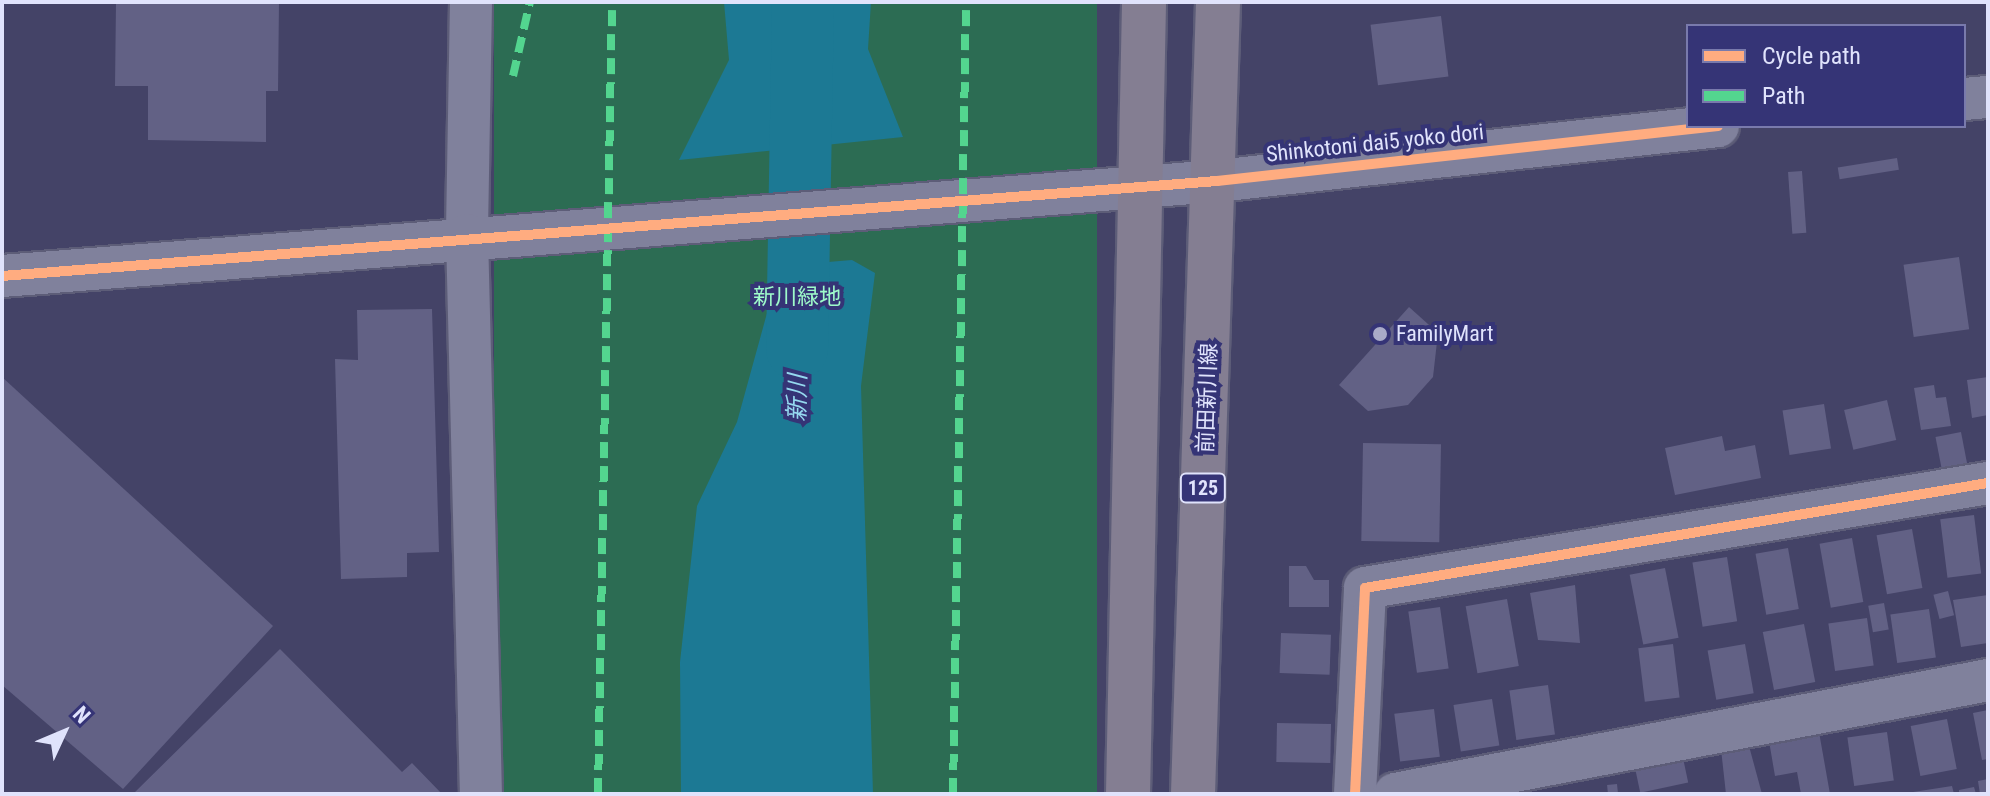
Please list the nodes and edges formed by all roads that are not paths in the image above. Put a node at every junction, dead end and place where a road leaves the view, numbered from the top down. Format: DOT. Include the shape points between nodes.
graph roads {
  1 [pos="471,2"];
  2 [pos="1144,2"];
  3 [pos="1218,2"];
  4 [pos="1988,97"];
  5 [pos="1966,99"];
  6 [pos="1700,128"];
  7 [pos="1217,181"];
  8 [pos="1143,188"];
  9 [pos="467,235"];
  10 [pos="2,276"];
  11 [pos="1988,483"];
  12 [pos="1988,680"];
  13 [pos="481,794"];
  14 [pos="1128,794"];
  15 [pos="1193,794"];
  16 [pos="1355,794"];
  17 [pos="1395,794"];
  1 -- 9 [label="street"];
  2 -- 8 [label="main road"];
  3 -- 7 [label="main road, 前田新川線 / 125"];
  4 -- 5 [label="street"];
  6 -- 7 [label="street, Shinkotoni dai5 yoko dori"];
  7 -- 8 [label="street, Shinkotoni dai5 yoko dori"];
  7 -- 15 [label="main road, 前田新川線 / 125"];
  8 -- 9 [label="street, Shinkotoni dai5 yoko dori"];
  8 -- 14 [label="main road"];
  9 -- 10 [label="street, Shinkotoni dai5 yoko dori"];
  9 -- 13 [label="street"];
  11 -- 16 [label="street" via="1365,588"];
  12 -- 17 [label="street"];
}
